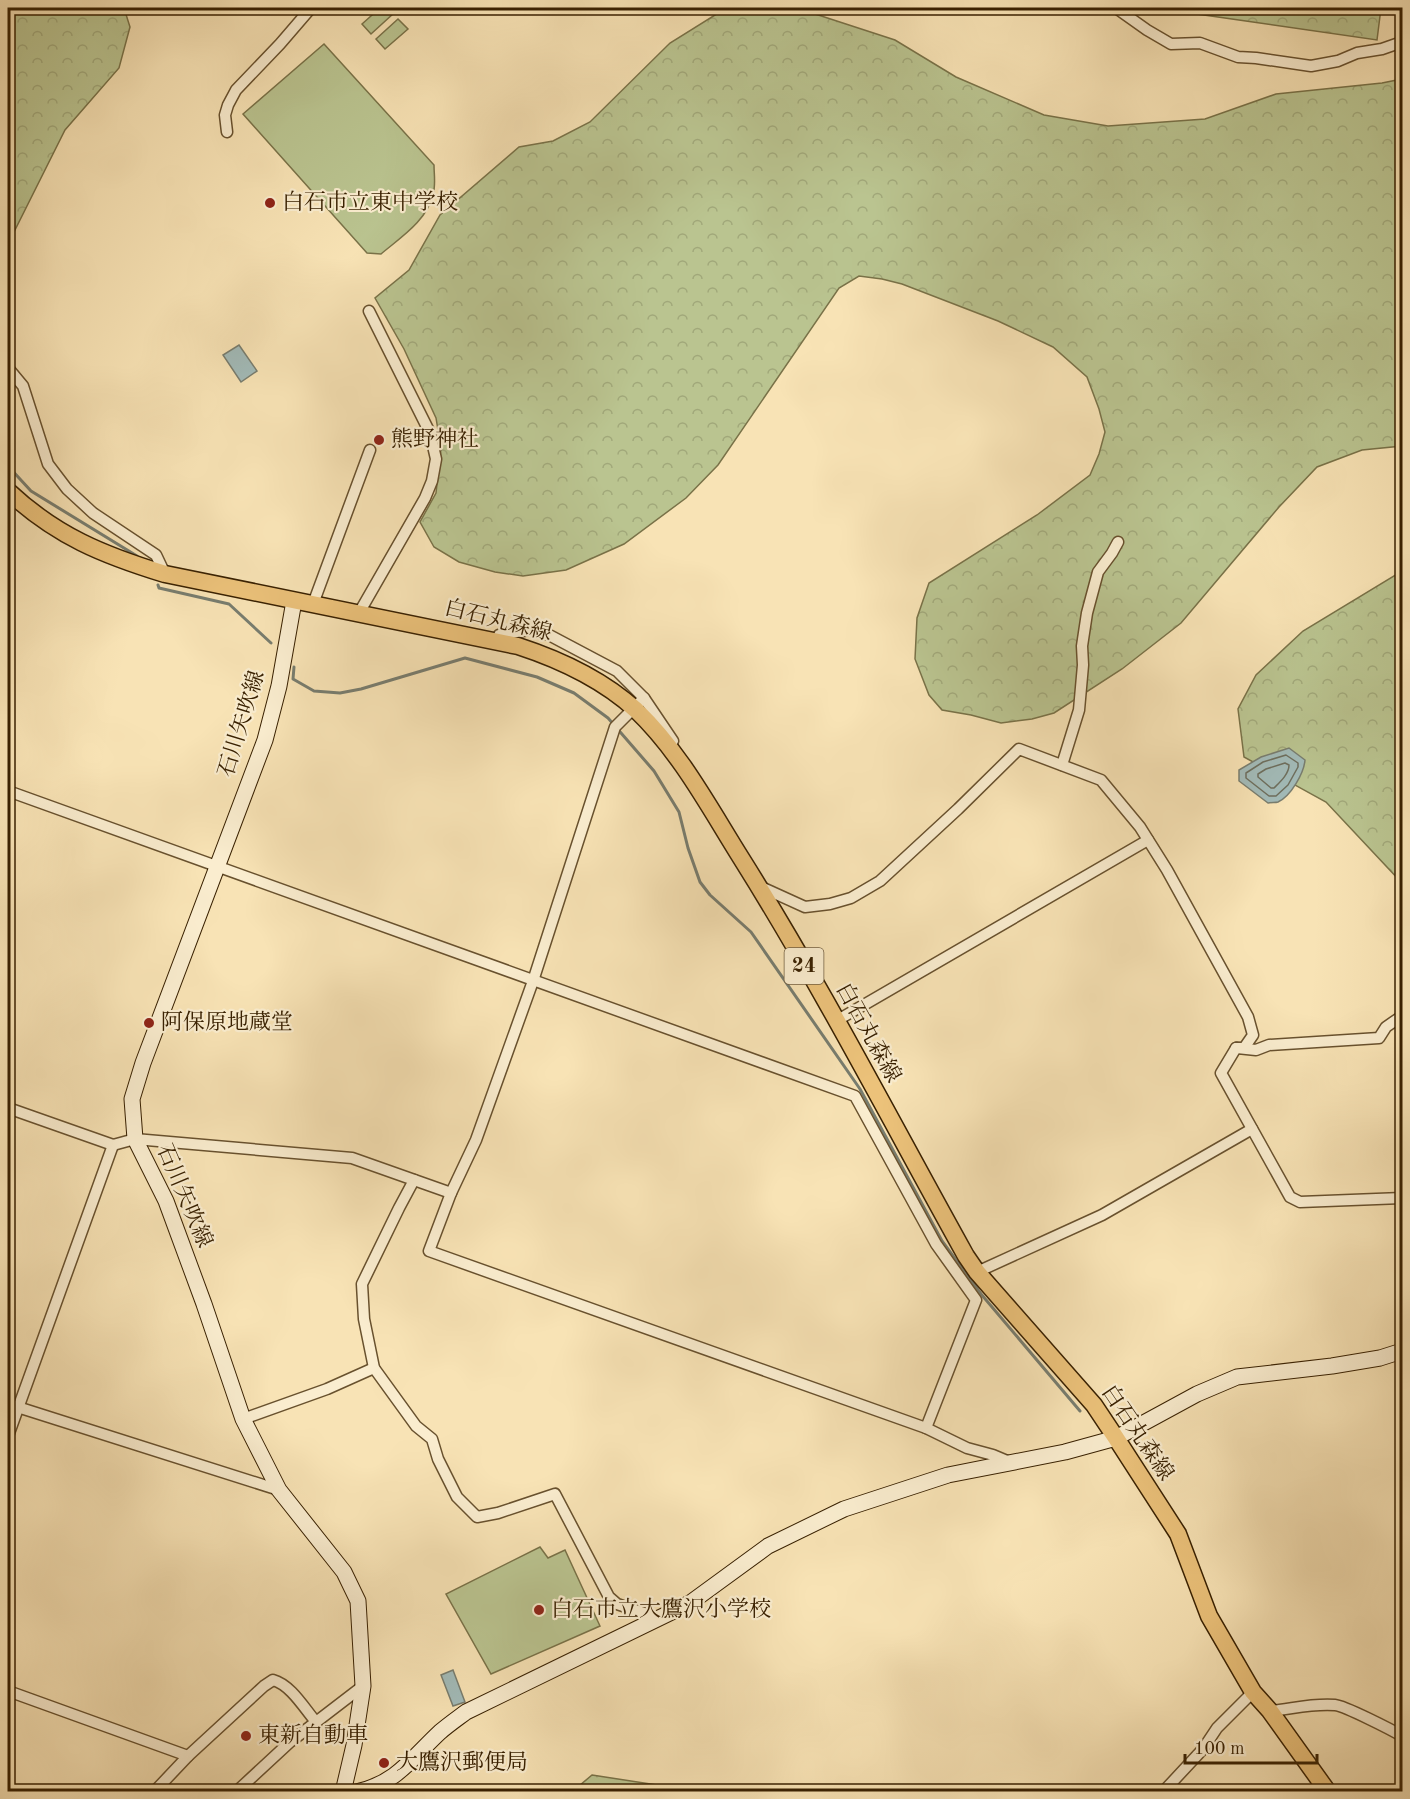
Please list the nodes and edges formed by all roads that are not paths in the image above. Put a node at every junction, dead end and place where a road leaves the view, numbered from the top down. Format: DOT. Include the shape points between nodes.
graph roads {
  1 [pos="311,8"];
  2 [pos="1116,8"];
  3 [pos="1402,42"];
  4 [pos="227,132"];
  5 [pos="369,311"];
  6 [pos="8,368"];
  7 [pos="370,450"];
  8 [pos="8,491"];
  9 [pos="1118,542"];
  10 [pos="165,574"];
  11 [pos="294,601"];
  12 [pos="313,604"];
  13 [pos="359,613"];
  14 [pos="639,703"];
  15 [pos="1062,765"];
  16 [pos="8,791"];
  17 [pos="1148,840"];
  18 [pos="216,867"];
  19 [pos="758,886"];
  20 [pos="533,981"];
  21 [pos="1402,1016"];
  22 [pos="836,1021"];
  23 [pos="1236,1048"];
  24 [pos="8,1108"];
  25 [pos="1252,1129"];
  26 [pos="135,1140"];
  27 [pos="113,1146"];
  28 [pos="414,1180"];
  29 [pos="451,1193"];
  30 [pos="1402,1198"];
  31 [pos="977,1272"];
  32 [pos="1402,1351"];
  33 [pos="374,1368"];
  34 [pos="13,1405"];
  35 [pos="243,1419"];
  36 [pos="926,1428"];
  37 [pos="8,1436"];
  38 [pos="1116,1438"];
  39 [pos="1012,1463"];
  40 [pos="279,1490"];
  41 [pos="652,1622"];
  42 [pos="363,1686"];
  43 [pos="8,1691"];
  44 [pos="1253,1692"];
  45 [pos="1270,1712"];
  46 [pos="316,1722"];
  47 [pos="1402,1736"];
  48 [pos="188,1756"];
  49 [pos="154,1791"];
  50 [pos="236,1791"];
  51 [pos="343,1791"];
  52 [pos="356,1791"];
  53 [pos="1163,1791"];
  54 [pos="1328,1791"];
  1 -- 4 [label="street" via="236,90 225,116"];
  2 -- 3 [label="street" via="1171,44 1200,43 1238,57 1311,66"];
  5 -- 13 [label="street" via="430,433 436,459 425,498"];
  6 -- 10 [label="street" via="22,386 54,473 93,513 156,555"];
  7 -- 12 [label="street"];
  8 -- 10 [label="main road, 白石丸森線 / 24" via="49,524 94,550"];
  9 -- 15 [label="street" via="1098,572 1087,614 1079,710"];
  10 -- 11 [label="main road, 白石丸森線 / 24"];
  11 -- 12 [label="main road, 白石丸森線 / 24"];
  11 -- 18 [label="main road, 石川矢吹線" via="265,740"];
  12 -- 13 [label="main road, 白石丸森線 / 24"];
  13 -- 14 [label="main road, 白石丸森線 / 24" via="518,646 562,661"];
  14 -- 19 [label="main road, 白石丸森線 / 24"];
  14 -- 20 [label="street" via="618,725"];
  15 -- 17 [label="street" via="1101,780"];
  15 -- 19 [label="street" via="1019,749 880,881 851,898 805,907"];
  16 -- 18 [label="street"];
  17 -- 22 [label="street"];
  17 -- 23 [label="street" via="1248,1017 1253,1035 1244,1048"];
  18 -- 20 [label="street"];
  18 -- 26 [label="main road, 石川矢吹線" via="134,1090"];
  19 -- 22 [label="main road, 白石丸森線 / 24"];
  20 -- 29 [label="street" via="476,1140"];
  20 -- 36 [label="street" via="855,1096 936,1244 976,1300"];
  21 -- 23 [label="street" via="1386,1027 1379,1038 1269,1045 1256,1050"];
  22 -- 31 [label="main road, 白石丸森線 / 24"];
  23 -- 25 [label="street" via="1221,1073"];
  24 -- 27 [label="street"];
  25 -- 30 [label="street" via="1290,1197 1296,1201"];
  25 -- 31 [label="street" via="1102,1215"];
  26 -- 27 [label="street"];
  26 -- 28 [label="street" via="352,1158"];
  26 -- 35 [label="main road, 石川矢吹線" via="166,1201"];
  27 -- 34 [label="street"];
  28 -- 29 [label="street"];
  28 -- 33 [label="street" via="363,1284 364,1319"];
  29 -- 36 [label="street" via="429,1251"];
  31 -- 38 [label="main road, 白石丸森線 / 24" via="1094,1405"];
  32 -- 38 [label="main road" via="1332,1366 1237,1377"];
  33 -- 35 [label="street"];
  33 -- 41 [label="street" via="416,1426 432,1439 457,1497 477,1517 555,1494 609,1597 617,1604 650,1615"];
  34 -- 37 [label="street"];
  34 -- 40 [label="street"];
  35 -- 40 [label="main road, 石川矢吹線"];
  36 -- 39 [label="street" via="967,1448"];
  38 -- 39 [label="main road"];
  38 -- 44 [label="main road, 白石丸森線 / 24" via="1178,1534 1209,1616"];
  39 -- 41 [label="main road" via="948,1475 844,1509 768,1546 690,1603"];
  40 -- 42 [label="main road, 石川矢吹線" via="344,1572 358,1601"];
  41 -- 52 [label="main road" via="466,1712 391,1779"];
  42 -- 46 [label="street"];
  42 -- 51 [label="main road, 石川矢吹線"];
  43 -- 48 [label="street"];
  44 -- 45 [label="main road, 白石丸森線 / 24"];
  44 -- 53 [label="street"];
  45 -- 47 [label="street" via="1302,1705 1337,1705"];
  45 -- 54 [label="main road, 白石丸森線 / 24"];
  46 -- 48 [label="street" via="287,1688 273,1680"];
  46 -- 50 [label="street"];
  48 -- 49 [label="street"];
}
